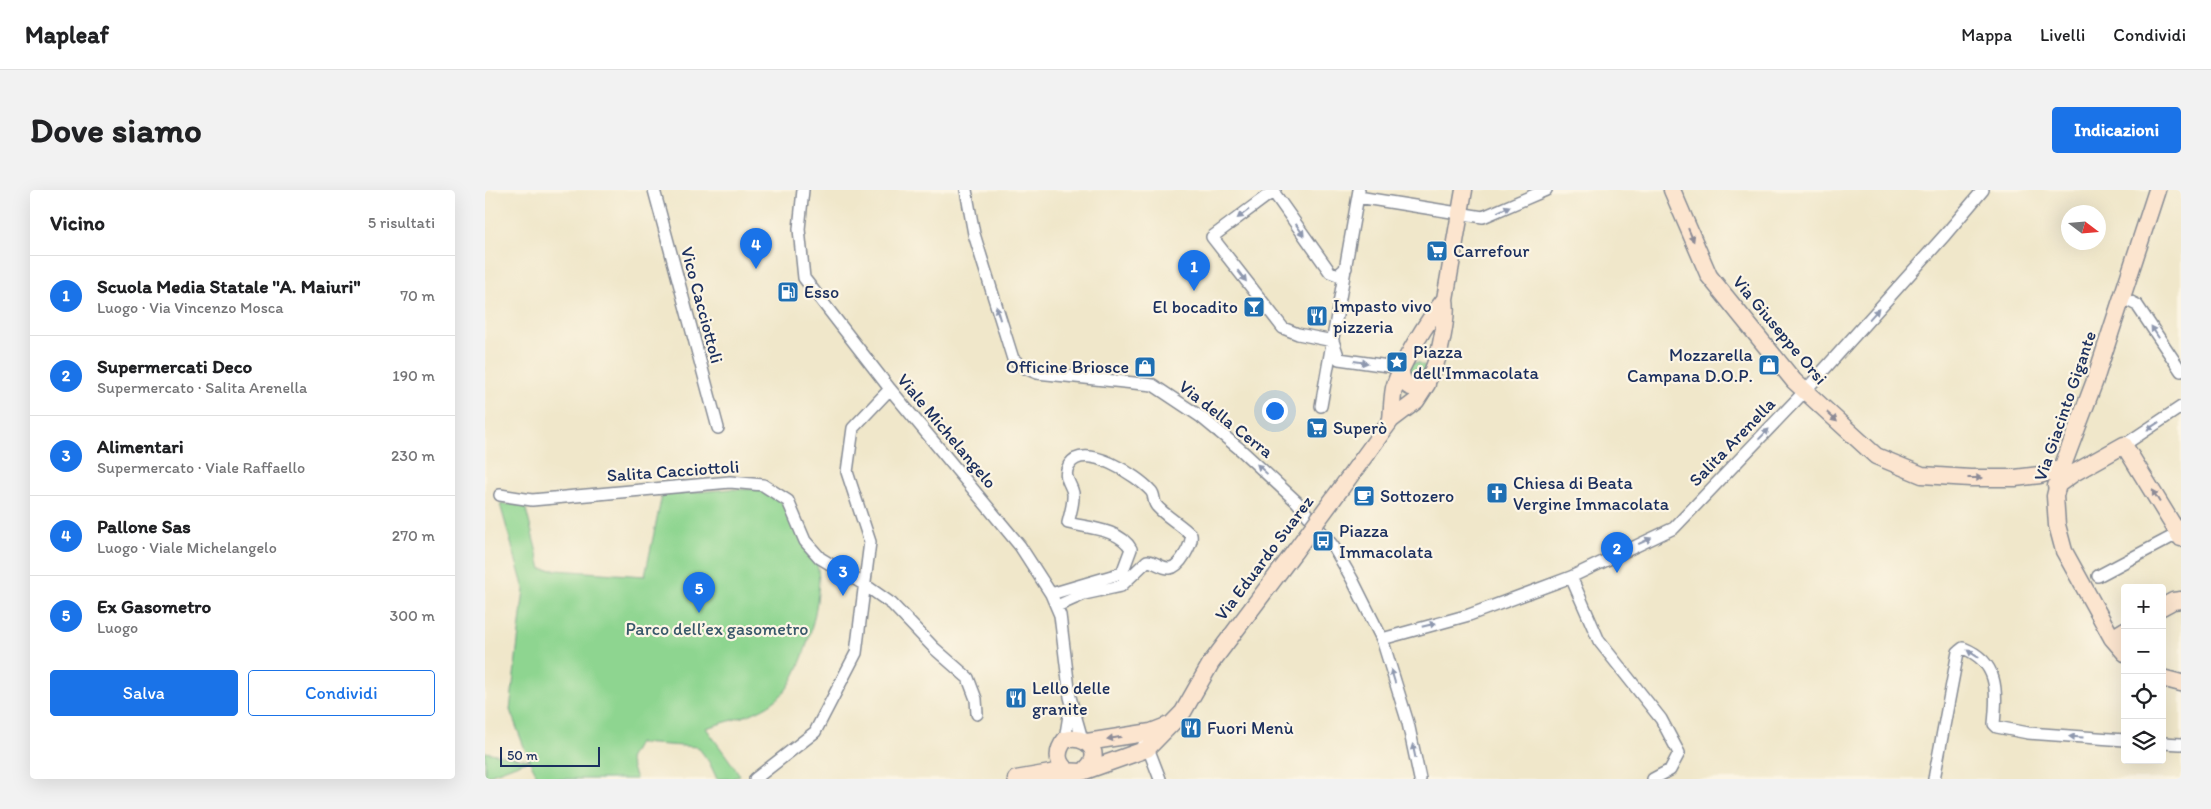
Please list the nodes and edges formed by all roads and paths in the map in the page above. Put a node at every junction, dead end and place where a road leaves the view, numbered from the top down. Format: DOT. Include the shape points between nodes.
graph roads {
  1 [pos="803,190"];
  2 [pos="966,190"];
  3 [pos="1464,190"];
  4 [pos="1546,190"];
  5 [pos="1672,190"];
  6 [pos="1983,190"];
  7 [pos="2157,190"];
  8 [pos="656,191"];
  9 [pos="1274,191"];
  10 [pos="1359,194"];
  11 [pos="1459,214"];
  12 [pos="1346,268"];
  13 [pos="2123,298"];
  14 [pos="1445,299"];
  15 [pos="1333,341"];
  16 [pos="1403,368"];
  17 [pos="2181,371"];
  18 [pos="1429,380"];
  19 [pos="889,389"];
  20 [pos="1804,392"];
  21 [pos="1321,406"];
  22 [pos="2181,407"];
  23 [pos="1391,420"];
  24 [pos="718,428"];
  25 [pos="2124,445"];
  26 [pos="2069,449"];
  27 [pos="2093,462"];
  28 [pos="2062,468"];
  29 [pos="2015,478"];
  30 [pos="2056,492"];
  31 [pos="500,496"];
  32 [pos="2180,534"];
  33 [pos="2098,576"];
  34 [pos="1571,577"];
  35 [pos="865,585"];
  36 [pos="1051,594"];
  37 [pos="2181,600"];
  38 [pos="2166,605"];
  39 [pos="1057,606"];
  40 [pos="2118,634"];
  41 [pos="1382,639"];
  42 [pos="2166,679"];
  43 [pos="2181,683"];
  44 [pos="1071,697"];
  45 [pos="977,714"];
  46 [pos="1173,723"];
  47 [pos="1138,734"];
  48 [pos="1065,740"];
  49 [pos="1085,740"];
  50 [pos="2121,740"];
  51 [pos="2166,743"];
  52 [pos="2181,744"];
  53 [pos="1147,749"];
  54 [pos="1063,764"];
  55 [pos="1087,768"];
  56 [pos="1019,778"];
  57 [pos="755,779"];
  58 [pos="1160,779"];
  59 [pos="1420,779"];
  60 [pos="1653,779"];
  61 [pos="1934,779"];
  1 -- 19 [label="street, Viale Michelangelo" via="799,229 805,278"];
  41 -- 2 [label="street, Via della Cerra, one-way" via="1333,546 1297,502 1201,417 1153,385 1037,373 1013,360 974,234"];
  3 -- 11 [label="main road"];
  11 -- 4 [label="street, one-way" via="1486,216"];
  5 -- 20 [label="main road, Via Giuseppe Orsi, one-way" via="1709,276"];
  20 -- 6 [label="street, Salita Arenella, one-way"];
  7 -- 13 [label="main road, Via Giacinto Gigante"];
  8 -- 24 [label="street, Vico Cacciottoli"];
  9 -- 12 [label="street, one-way" via="1330,272 1338,276"];
  9 -- 15 [label="street, one-way" via="1212,237 1283,328"];
  10 -- 11 [label="street"];
  10 -- 12 [label="street"];
  11 -- 14 [label="main road"];
  12 -- 15 [label="street"];
  17 -- 13 [label="street, one-way" via="2137,305"];
  13 -- 26 [label="main road, Via Giacinto Gigante"];
  14 -- 16 [label="main road"];
  14 -- 18 [label="main road" via="1442,341"];
  15 -- 16 [label="street, one-way" via="1339,359"];
  15 -- 21 [label="street"];
  16 -- 18 [label="main road" via="1403,381 1411,388 1421,387"];
  16 -- 18 [label="main road" via="1412,359 1421,360 1428,366"];
  16 -- 23 [label="main road" via="1394,388"];
  18 -- 23 [label="main road" via="1416,401"];
  19 -- 35 [label="street" via="853,428 847,472 870,542"];
  19 -- 36 [label="street, Viale Michelangelo" via="1020,546"];
  20 -- 29 [label="main road, Via Giuseppe Orsi, one-way" via="1876,456 1922,475"];
  34 -- 20 [label="street, Salita Arenella, one-way" via="1674,528"];
  22 -- 25 [label="street, one-way"];
  23 -- 46 [label="main road, Via Eduardo Suarez, bridge" via="1211,663 1187,706"];
  25 -- 27 [label="main road"];
  32 -- 25 [label="main road, one-way"];
  26 -- 27 [label="main road"];
  26 -- 28 [label="main road, Via Giacinto Gigante"];
  27 -- 30 [label="main road"];
  28 -- 29 [label="main road, Via Giuseppe Orsi"];
  28 -- 30 [label="main road, Via Giacinto Gigante"];
  29 -- 30 [label="main road, Via Giuseppe Orsi"];
  30 -- 40 [label="main road, Via Giacinto Gigante" via="2057,524 2064,551"];
  31 -- 35 [label="street, Salita Cacciottoli" via="531,500 731,482 763,485 788,501 805,541 820,558"];
  32 -- 33 [label="street"];
  41 -- 34 [label="street, Salita Arenella, one-way" via="1469,615"];
  34 -- 60 [label="street" via="1599,641 1661,718 1679,753 1670,770"];
  35 -- 45 [label="street, Salita Cacciottoli" via="891,604 968,678 976,699"];
  35 -- 57 [label="street" via="856,653 815,732"];
  36 -- 39 [label="street, Viale Michelangelo"];
  36 -- 39 [label="street" via="1122,573 1131,549 1112,533 1068,523 1073,492 1066,473 1072,461 1079,457 1118,466 1152,491 1155,504 1191,535 1190,544 1171,568 1147,561 1121,586 1084,594"];
  37 -- 38 [label="main road"];
  39 -- 44 [label="street, Viale Michelangelo"];
  59 -- 41 [label="street, Via della Cerra, one-way"];
  42 -- 43 [label="main road"];
  44 -- 48 [label="street"];
  44 -- 49 [label="street"];
  46 -- 47 [label="main road"];
  46 -- 53 [label="main road, Via Eduardo Suarez"];
  47 -- 49 [label="main road, one-way"];
  47 -- 53 [label="street"];
  48 -- 49 [label="main road" via="1076,737"];
  48 -- 54 [label="main road" via="1059,748"];
  49 -- 55 [label="main road" via="1093,754"];
  50 -- 61 [label="street, one-way" via="2028,734 1997,727 1994,724 1997,693 1992,674 1981,659 1963,648 1958,652"];
  51 -- 52 [label="street"];
  53 -- 55 [label="main road"];
  53 -- 58 [label="street"];
  54 -- 55 [label="main road" via="1076,773"];
  54 -- 56 [label="main road"];
}
